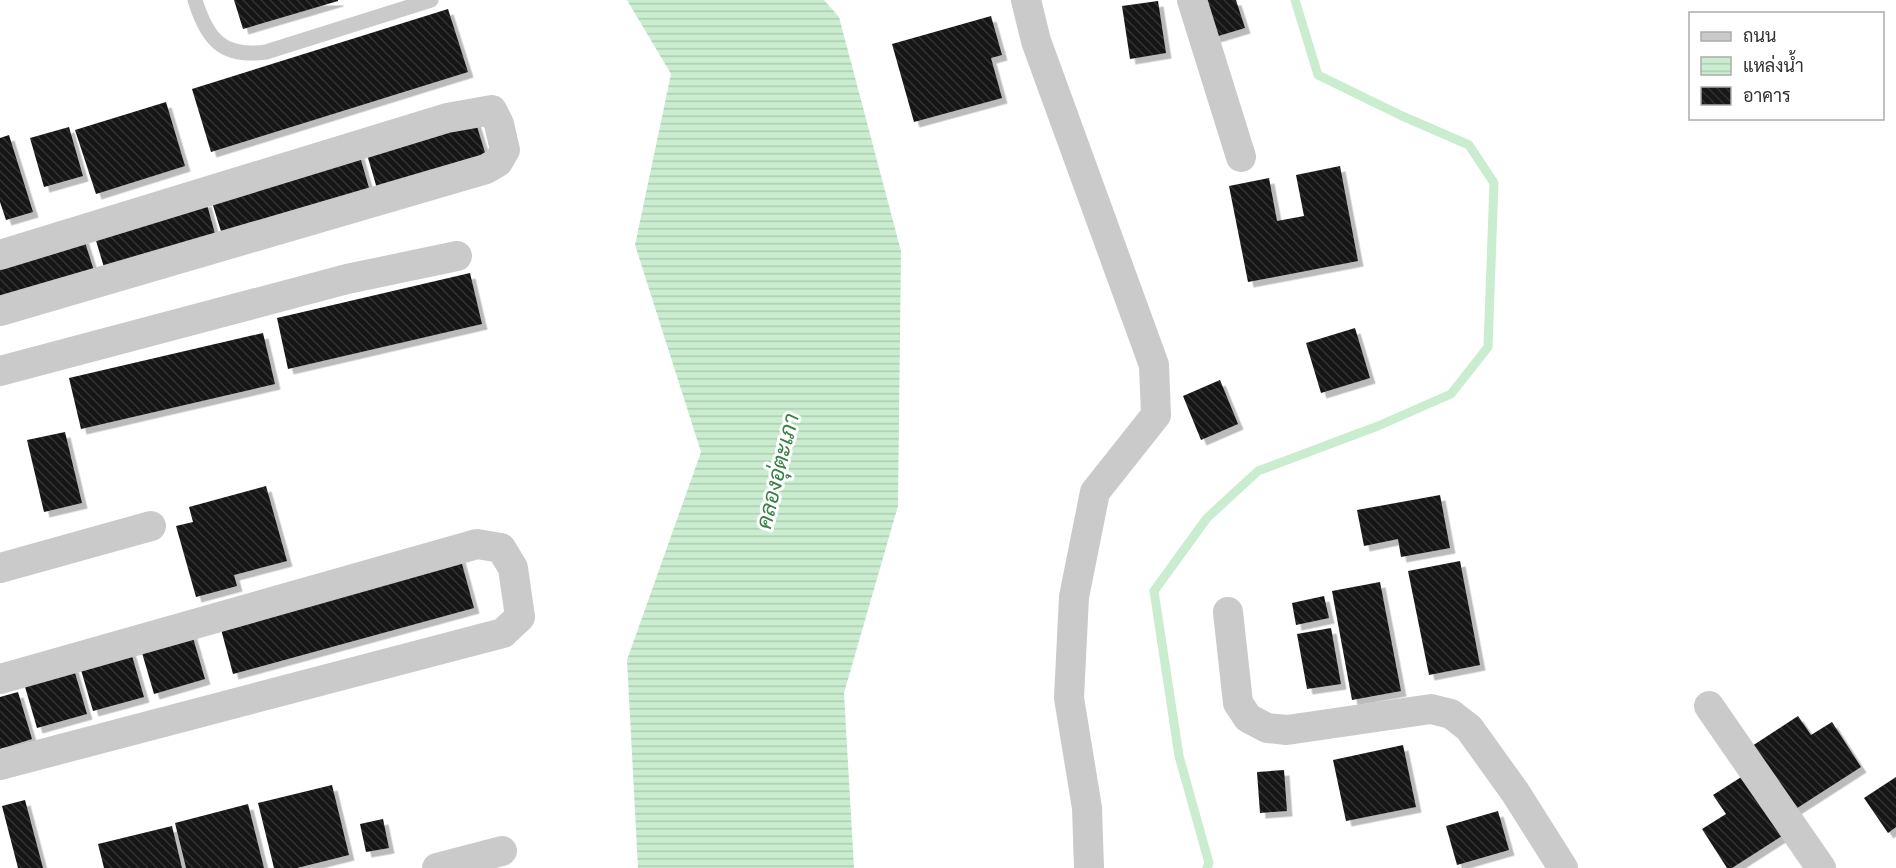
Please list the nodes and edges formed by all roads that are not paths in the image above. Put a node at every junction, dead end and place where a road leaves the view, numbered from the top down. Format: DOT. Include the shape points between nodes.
graph roads {
  1 [pos="195,0"];
  2 [pos="431,0"];
  3 [pos="1026,0"];
  4 [pos="1192,0"];
  5 [pos="1241,157"];
  6 [pos="0,255"];
  7 [pos="457,255"];
  8 [pos="0,311"];
  9 [pos="0,371"];
  10 [pos="151,526"];
  11 [pos="0,568"];
  12 [pos="1228,612"];
  13 [pos="0,680"];
  14 [pos="1709,706"];
  15 [pos="0,765"];
  16 [pos="502,852"];
  17 [pos="437,868"];
  18 [pos="1089,868"];
  19 [pos="1563,868"];
  20 [pos="1821,868"];
  1 -- 2 [label="lane" via="207,32 232,52 248,55"];
  3 -- 18 [label="street" via="1036,41 1154,364 1156,415 1095,492 1074,597 1069,698 1087,808"];
  4 -- 5 [label="street"];
  6 -- 8 [label="street" via="447,118 492,110 499,123 505,150 498,162 486,169"];
  7 -- 9 [label="street" via="347,279"];
  10 -- 11 [label="street"];
  12 -- 19 [label="street" via="1238,703 1248,718 1267,728 1287,730 1431,709 1451,714 1469,729 1491,758"];
  13 -- 15 [label="street" via="477,544 501,548 513,568 520,617 504,633"];
  14 -- 20 [label="street"];
  16 -- 17 [label="street"];
}
